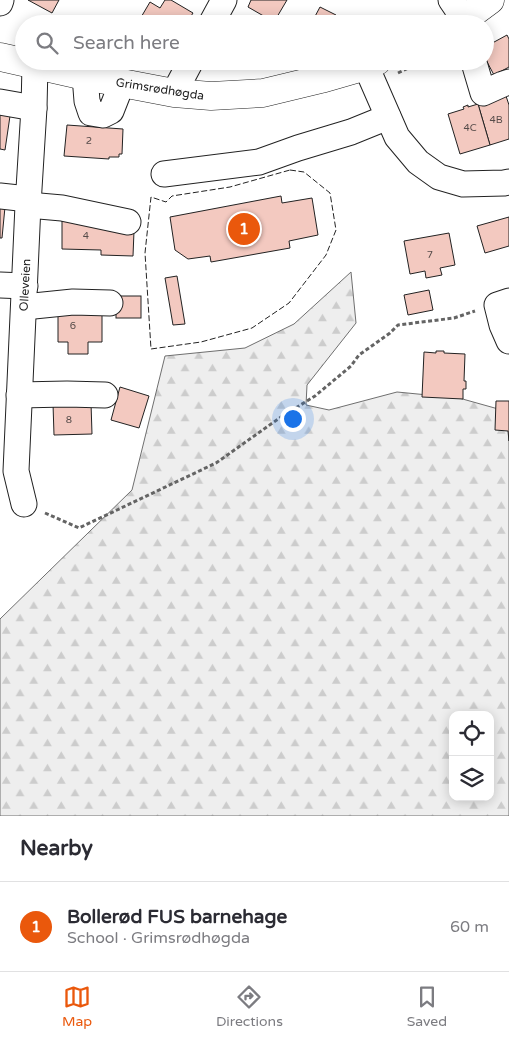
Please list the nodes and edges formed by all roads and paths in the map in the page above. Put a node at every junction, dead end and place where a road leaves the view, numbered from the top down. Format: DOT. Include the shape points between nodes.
graph roads {
  1 [pos="224,0"];
  2 [pos="490,0"];
  3 [pos="457,14"];
  4 [pos="216,15"];
  5 [pos="0,57"];
  6 [pos="15,60"];
  7 [pos="35,70"];
  8 [pos="58,70"];
  9 [pos="186,70"];
  10 [pos="351,70"];
  11 [pos="374,70"];
  12 [pos="476,70"];
  13 [pos="509,82"];
  14 [pos="174,93"];
  15 [pos="0,102"];
  16 [pos="34,108"];
  17 [pos="388,118"];
  18 [pos="164,174"];
  19 [pos="509,182"];
  20 [pos="0,196"];
  21 [pos="28,202"];
  22 [pos="128,222"];
  23 [pos="0,286"];
  24 [pos="24,296"];
  25 [pos="110,303"];
  26 [pos="503,303"];
  27 [pos="509,341"];
  28 [pos="11,347"];
  29 [pos="13,381"];
  30 [pos="105,395"];
  31 [pos="8,472"];
  32 [pos="24,504"];
  1 -- 4 [label="street"];
  2 -- 3 [label="main road"];
  5 -- 6 [label="main road, Grimsrødhøgda"];
  7 -- 16 [label="street, Olleveien"];
  8 -- 14 [label="main road, Grimsrødhøgda"];
  9 -- 14 [label="street"];
  10 -- 14 [label="main road, Grimsrødhøgda" via="263,93 211,96"];
  11 -- 17 [label="street"];
  12 -- 13 [label="street" via="484,93"];
  15 -- 16 [label="street"];
  16 -- 21 [label="street, Olleveien"];
  17 -- 18 [label="street" via="259,162"];
  17 -- 19 [label="street" via="397,137 418,162 439,177 463,184"];
  20 -- 21 [label="street"];
  21 -- 22 [label="street"];
  21 -- 24 [label="street, Olleveien"];
  23 -- 24 [label="street"];
  24 -- 25 [label="street"];
  24 -- 28 [label="street, Olleveien"];
  26 -- 27 [label="street" via="502,326"];
  26 -- 32 [label="path" via="454,318 398,326 359,355 351,366 315,396 216,463 79,528"];
  28 -- 29 [label="street, Olleveien"];
  29 -- 30 [label="street" via="67,394"];
  29 -- 31 [label="street, Olleveien"];
  31 -- 32 [label="street, Olleveien"];
}
